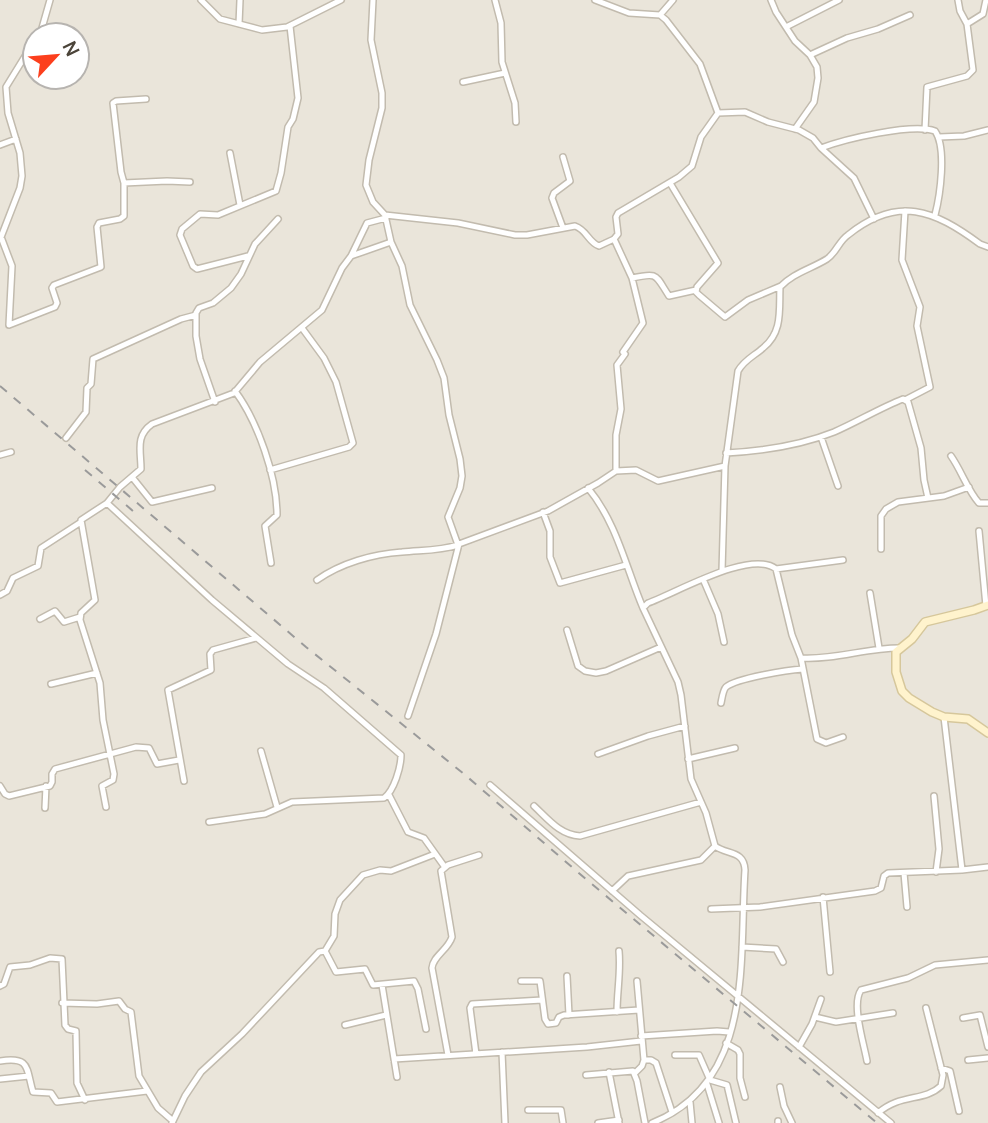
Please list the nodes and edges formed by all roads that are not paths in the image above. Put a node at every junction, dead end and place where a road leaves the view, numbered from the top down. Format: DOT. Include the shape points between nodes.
graph roads {
  1 [pos="50,0"];
  2 [pos="201,0"];
  3 [pos="240,0"];
  4 [pos="341,0"];
  5 [pos="373,0"];
  6 [pos="495,0"];
  7 [pos="595,0"];
  8 [pos="771,0"];
  9 [pos="839,0"];
  10 [pos="958,0"];
  11 [pos="986,0"];
  12 [pos="670,2"];
  13 [pos="660,15"];
  14 [pos="910,15"];
  15 [pos="44,21"];
  16 [pos="239,24"];
  17 [pos="967,24"];
  18 [pos="290,26"];
  19 [pos="786,27"];
  20 [pos="810,55"];
  21 [pos="21,63"];
  22 [pos="505,73"];
  23 [pos="463,82"];
  24 [pos="146,99"];
  25 [pos="718,113"];
  26 [pos="516,122"];
  27 [pos="799,130"];
  28 [pos="925,130"];
  29 [pos="988,130"];
  30 [pos="939,137"];
  31 [pos="16,139"];
  32 [pos="0,145"];
  33 [pos="821,148"];
  34 [pos="230,153"];
  35 [pos="563,157"];
  36 [pos="124,183"];
  37 [pos="190,183"];
  38 [pos="670,183"];
  39 [pos="240,205"];
  40 [pos="905,211"];
  41 [pos="935,215"];
  42 [pos="385,216"];
  43 [pos="278,219"];
  44 [pos="874,219"];
  45 [pos="564,228"];
  46 [pos="614,239"];
  47 [pos="391,242"];
  48 [pos="988,247"];
  49 [pos="248,256"];
  50 [pos="351,256"];
  51 [pos="632,278"];
  52 [pos="781,286"];
  53 [pos="697,293"];
  54 [pos="196,315"];
  55 [pos="9,325"];
  56 [pos="0,329"];
  57 [pos="305,332"];
  58 [pos="237,394"];
  59 [pos="905,400"];
  60 [pos="215,402"];
  61 [pos="821,437"];
  62 [pos="66,438"];
  63 [pos="11,452"];
  64 [pos="726,453"];
  65 [pos="0,455"];
  66 [pos="951,456"];
  67 [pos="724,466"];
  68 [pos="270,470"];
  69 [pos="615,471"];
  70 [pos="132,477"];
  71 [pos="838,486"];
  72 [pos="970,487"];
  73 [pos="212,488"];
  74 [pos="588,488"];
  75 [pos="928,498"];
  76 [pos="107,503"];
  77 [pos="988,503"];
  78 [pos="543,512"];
  79 [pos="81,522"];
  80 [pos="979,531"];
  81 [pos="458,545"];
  82 [pos="881,549"];
  83 [pos="843,561"];
  84 [pos="271,563"];
  85 [pos="626,565"];
  86 [pos="776,569"];
  87 [pos="722,571"];
  88 [pos="704,579"];
  89 [pos="317,580"];
  90 [pos="870,593"];
  91 [pos="0,595"];
  92 [pos="987,605"];
  93 [pos="643,608"];
  94 [pos="80,617"];
  95 [pos="40,619"];
  96 [pos="566,630"];
  97 [pos="256,638"];
  98 [pos="724,642"];
  99 [pos="661,647"];
  100 [pos="880,648"];
  101 [pos="899,648"];
  102 [pos="801,658"];
  103 [pos="803,669"];
  104 [pos="97,673"];
  105 [pos="51,684"];
  106 [pos="721,703"];
  107 [pos="408,716"];
  108 [pos="944,717"];
  109 [pos="685,726"];
  110 [pos="988,733"];
  111 [pos="843,737"];
  112 [pos="735,748"];
  113 [pos="261,751"];
  114 [pos="110,753"];
  115 [pos="598,754"];
  116 [pos="688,759"];
  117 [pos="179,760"];
  118 [pos="184,781"];
  119 [pos="490,785"];
  120 [pos="0,786"];
  121 [pos="46,786"];
  122 [pos="389,795"];
  123 [pos="934,796"];
  124 [pos="701,802"];
  125 [pos="534,806"];
  126 [pos="106,807"];
  127 [pos="277,807"];
  128 [pos="45,808"];
  129 [pos="209,822"];
  130 [pos="715,846"];
  131 [pos="435,854"];
  132 [pos="479,855"];
  133 [pos="444,866"];
  134 [pos="988,867"];
  135 [pos="962,870"];
  136 [pos="936,872"];
  137 [pos="904,873"];
  138 [pos="612,891"];
  139 [pos="823,897"];
  140 [pos="907,907"];
  141 [pos="743,908"];
  142 [pos="710,909"];
  143 [pos="742,947"];
  144 [pos="324,951"];
  145 [pos="619,951"];
  146 [pos="988,960"];
  147 [pos="783,962"];
  148 [pos="831,972"];
  149 [pos="566,976"];
  150 [pos="520,981"];
  151 [pos="637,981"];
  152 [pos="382,985"];
  153 [pos="0,986"];
  154 [pos="739,996"];
  155 [pos="821,999"];
  156 [pos="542,1000"];
  157 [pos="62,1003"];
  158 [pos="926,1008"];
  159 [pos="639,1010"];
  160 [pos="617,1012"];
  161 [pos="893,1013"];
  162 [pos="386,1015"];
  163 [pos="569,1015"];
  164 [pos="815,1017"];
  165 [pos="962,1018"];
  166 [pos="859,1019"];
  167 [pos="345,1025"];
  168 [pos="426,1029"];
  169 [pos="729,1032"];
  170 [pos="641,1038"];
  171 [pos="726,1043"];
  172 [pos="799,1047"];
  173 [pos="988,1047"];
  174 [pos="502,1052"];
  175 [pos="476,1054"];
  176 [pos="448,1055"];
  177 [pos="675,1055"];
  178 [pos="988,1058"];
  179 [pos="394,1059"];
  180 [pos="643,1060"];
  181 [pos="968,1060"];
  182 [pos="0,1061"];
  183 [pos="867,1061"];
  184 [pos="942,1069"];
  185 [pos="609,1072"];
  186 [pos="635,1073"];
  187 [pos="586,1075"];
  188 [pos="30,1076"];
  189 [pos="397,1077"];
  190 [pos="0,1079"];
  191 [pos="708,1082"];
  192 [pos="780,1087"];
  193 [pos="147,1091"];
  194 [pos="745,1097"];
  195 [pos="85,1100"];
  196 [pos="690,1102"];
  197 [pos="528,1110"];
  198 [pos="959,1111"];
  199 [pos="878,1113"];
  200 [pos="669,1117"];
  201 [pos="619,1121"];
  202 [pos="173,1122"];
  203 [pos="505,1123"];
  204 [pos="563,1123"];
  205 [pos="598,1123"];
  206 [pos="645,1123"];
  207 [pos="652,1123"];
  208 [pos="692,1123"];
  209 [pos="719,1123"];
  210 [pos="736,1123"];
  211 [pos="792,1123"];
  212 [pos="891,1123"];
  1 -- 15 [label="street"];
  2 -- 16 [label="street" via="215,15"];
  3 -- 16 [label="street"];
  4 -- 18 [label="street"];
  5 -- 42 [label="street" via="371,40 382,108 366,185"];
  6 -- 22 [label="street"];
  7 -- 13 [label="street" via="629,13"];
  8 -- 19 [label="street"];
  9 -- 19 [label="street"];
  10 -- 17 [label="street"];
  11 -- 17 [label="street" via="982,14"];
  12 -- 13 [label="street"];
  13 -- 25 [label="street" via="700,64"];
  14 -- 20 [label="street"];
  16 -- 18 [label="street" via="262,30"];
  17 -- 28 [label="street" via="974,70 927,88"];
  18 -- 39 [label="street" via="298,98 276,191"];
  19 -- 20 [label="street"];
  20 -- 27 [label="street" via="818,78 814,102"];
  21 -- 31 [label="street" via="6,87"];
  22 -- 23 [label="street"];
  22 -- 26 [label="street"];
  24 -- 36 [label="street" via="113,103"];
  25 -- 27 [label="street" via="746,112"];
  25 -- 38 [label="street" via="701,137 692,166"];
  27 -- 33 [label="street"];
  28 -- 30 [label="street" via="935,131"];
  28 -- 33 [label="street" via="873,134"];
  29 -- 30 [label="street"];
  30 -- 41 [label="street" via="940,192"];
  31 -- 32 [label="street"];
  31 -- 55 [label="street" via="22,176 1,237 12,266"];
  33 -- 44 [label="street" via="854,178"];
  34 -- 39 [label="street"];
  35 -- 45 [label="street" via="570,181 552,198"];
  36 -- 37 [label="street"];
  36 -- 55 [label="street" via="123,218 97,227 102,267 54,285 55,307"];
  38 -- 46 [label="street" via="618,213"];
  38 -- 53 [label="street" via="718,263"];
  39 -- 49 [label="street" via="218,215 200,215 180,235 197,269"];
  40 -- 41 [label="street"];
  40 -- 44 [label="street"];
  40 -- 59 [label="street" via="902,260 920,307 917,326 930,387"];
  41 -- 48 [label="street"];
  42 -- 45 [label="street" via="446,221 515,235"];
  42 -- 47 [label="street"];
  42 -- 50 [label="street" via="367,223"];
  43 -- 49 [label="street"];
  44 -- 52 [label="street" via="845,237 829,258"];
  45 -- 46 [label="street" via="581,228 599,246"];
  46 -- 51 [label="street"];
  47 -- 50 [label="street"];
  47 -- 81 [label="street" via="402,266 410,305 443,378 460,460 460,488 448,517"];
  49 -- 54 [label="street" via="231,289 199,308"];
  50 -- 57 [label="street"];
  51 -- 53 [label="street" via="656,276 669,296"];
  51 -- 69 [label="street" via="643,323 617,365 621,409"];
  52 -- 53 [label="street" via="748,300 725,317"];
  52 -- 64 [label="street" via="778,326 767,344 738,371"];
  54 -- 60 [label="street" via="201,359"];
  54 -- 62 [label="street" via="93,359 86,412"];
  55 -- 56 [label="street"];
  57 -- 58 [label="street" via="260,362"];
  57 -- 68 [label="street" via="336,382 353,443"];
  58 -- 60 [label="street"];
  58 -- 68 [label="street"];
  59 -- 61 [label="street"];
  59 -- 75 [label="street" via="921,448"];
  60 -- 70 [label="street" via="144,429 139,438 141,469"];
  61 -- 64 [label="street" via="776,449"];
  61 -- 71 [label="street"];
  63 -- 65 [label="street"];
  64 -- 67 [label="street"];
  66 -- 72 [label="street"];
  67 -- 69 [label="street" via="658,481 636,470"];
  67 -- 87 [label="street"];
  68 -- 84 [label="street" via="277,511 265,526"];
  69 -- 74 [label="street"];
  70 -- 73 [label="street" via="152,502"];
  70 -- 76 [label="street"];
  72 -- 75 [label="street"];
  72 -- 77 [label="street" via="979,503"];
  74 -- 78 [label="street"];
  74 -- 85 [label="street" via="617,537"];
  75 -- 82 [label="street" via="898,502 882,512"];
  76 -- 79 [label="street"];
  76 -- 97 [label="street"];
  78 -- 81 [label="street"];
  78 -- 85 [label="street" via="550,531 550,557 560,583"];
  79 -- 91 [label="street" via="41,548 38,566 13,578"];
  79 -- 94 [label="street" via="96,600"];
  80 -- 92 [label="street"];
  81 -- 89 [label="street" via="373,555"];
  81 -- 107 [label="street" via="445,605"];
  83 -- 86 [label="street"];
  85 -- 93 [label="street"];
  86 -- 87 [label="street" via="756,563"];
  86 -- 102 [label="street"];
  87 -- 88 [label="street"];
  88 -- 93 [label="street"];
  88 -- 98 [label="street"];
  90 -- 100 [label="street"];
  92 -- 101 [label="street" via="925,622"];
  93 -- 99 [label="street"];
  94 -- 95 [label="street" via="64,622 55,611"];
  94 -- 104 [label="street"];
  96 -- 99 [label="street" via="578,666 596,673"];
  97 -- 117 [label="street" via="213,650 211,670 168,690"];
  97 -- 122 [label="street" via="399,752 401,762"];
  99 -- 109 [label="street" via="678,682"];
  100 -- 101 [label="street"];
  100 -- 102 [label="street" via="833,658"];
  101 -- 108 [label="street" via="894,660 902,691"];
  102 -- 103 [label="street"];
  103 -- 106 [label="street" via="729,685"];
  103 -- 111 [label="street" via="817,739 826,743"];
  104 -- 105 [label="street"];
  104 -- 114 [label="street"];
  108 -- 110 [label="street" via="968,719"];
  108 -- 135 [label="street"];
  109 -- 115 [label="street"];
  109 -- 116 [label="street"];
  112 -- 116 [label="street"];
  113 -- 127 [label="street"];
  114 -- 117 [label="street" via="144,746 157,764"];
  114 -- 121 [label="street" via="55,769 51,785"];
  114 -- 126 [label="street" via="114,779 102,786"];
  116 -- 124 [label="street"];
  117 -- 118 [label="street"];
  119 -- 138 [label="street"];
  120 -- 121 [label="street" via="9,796"];
  121 -- 128 [label="street"];
  122 -- 127 [label="street"];
  122 -- 131 [label="street" via="408,832 424,838"];
  123 -- 136 [label="street" via="939,849"];
  124 -- 125 [label="street" via="580,836 559,829"];
  124 -- 130 [label="street"];
  127 -- 129 [label="street" via="265,814"];
  130 -- 138 [label="street" via="701,860 628,876"];
  130 -- 141 [label="street" via="736,853 744,863"];
  131 -- 133 [label="street"];
  131 -- 144 [label="street" via="391,871 363,875 340,900 334,936"];
  132 -- 133 [label="street"];
  133 -- 176 [label="street" via="441,871 452,937 432,963"];
  134 -- 135 [label="street"];
  135 -- 136 [label="street"];
  136 -- 137 [label="street"];
  137 -- 139 [label="street" via="888,873 875,891"];
  137 -- 140 [label="street"];
  138 -- 154 [label="street"];
  139 -- 141 [label="street"];
  139 -- 148 [label="street"];
  141 -- 142 [label="street"];
  141 -- 143 [label="street"];
  143 -- 147 [label="street" via="776,949"];
  143 -- 154 [label="street"];
  144 -- 152 [label="street" via="337,972 365,969 373,985"];
  144 -- 202 [label="street" via="315,954 201,1073"];
  145 -- 160 [label="street"];
  146 -- 166 [label="street" via="935,965 908,978 865,988 857,996"];
  149 -- 163 [label="street"];
  150 -- 156 [label="street" via="539,980"];
  151 -- 159 [label="street"];
  152 -- 162 [label="street"];
  152 -- 168 [label="street" via="414,981"];
  153 -- 157 [label="street" via="10,967 59,957"];
  154 -- 169 [label="street"];
  154 -- 172 [label="street"];
  155 -- 164 [label="street"];
  156 -- 163 [label="street" via="548,1024"];
  156 -- 175 [label="street" via="472,1004"];
  157 -- 193 [label="street" via="121,1002 132,1014 136,1067"];
  157 -- 195 [label="street" via="66,1027 76,1031 77,1083"];
  158 -- 184 [label="street"];
  159 -- 160 [label="street"];
  159 -- 170 [label="street"];
  160 -- 163 [label="street"];
  161 -- 166 [label="street"];
  162 -- 167 [label="street"];
  162 -- 179 [label="street"];
  164 -- 166 [label="street" via="836,1022"];
  164 -- 172 [label="street"];
  165 -- 173 [label="street" via="980,1015"];
  166 -- 183 [label="street"];
  169 -- 170 [label="street"];
  169 -- 171 [label="street"];
  170 -- 174 [label="street" via="587,1047"];
  170 -- 180 [label="street"];
  171 -- 191 [label="street"];
  171 -- 194 [label="street" via="740,1054"];
  172 -- 199 [label="street"];
  174 -- 175 [label="street"];
  174 -- 203 [label="street"];
  175 -- 176 [label="street"];
  176 -- 179 [label="street"];
  177 -- 191 [label="street" via="699,1055"];
  178 -- 181 [label="street"];
  179 -- 189 [label="street"];
  180 -- 186 [label="street"];
  180 -- 200 [label="street" via="656,1063"];
  182 -- 188 [label="street" via="22,1061"];
  184 -- 198 [label="street" via="951,1073"];
  184 -- 199 [label="street" via="939,1089 894,1101"];
  185 -- 186 [label="street"];
  185 -- 187 [label="street"];
  185 -- 201 [label="street"];
  186 -- 206 [label="street"];
  188 -- 190 [label="street"];
  188 -- 195 [label="street" via="35,1094 51,1093 57,1102"];
  191 -- 196 [label="street"];
  191 -- 209 [label="street"];
  191 -- 210 [label="street" via="729,1087"];
  192 -- 211 [label="street"];
  193 -- 195 [label="street"];
  193 -- 202 [label="street"];
  196 -- 200 [label="street"];
  196 -- 208 [label="street"];
  197 -- 204 [label="street" via="561,1110"];
  199 -- 212 [label="street"];
  200 -- 207 [label="street"];
  201 -- 205 [label="street"];
}
